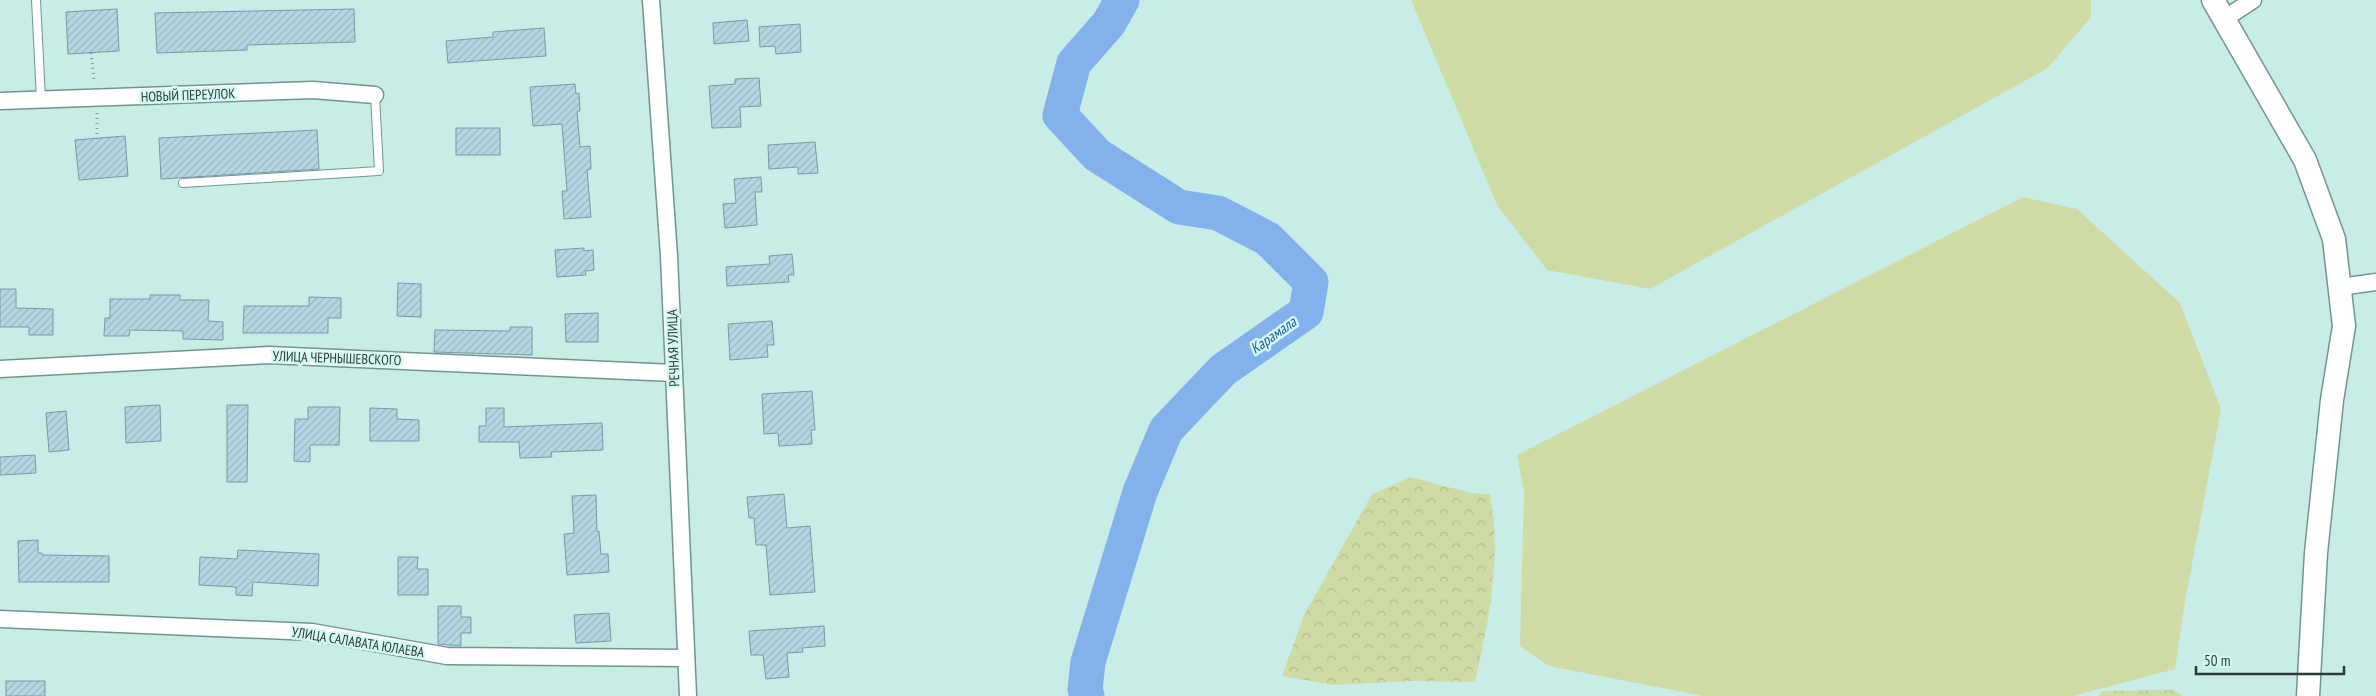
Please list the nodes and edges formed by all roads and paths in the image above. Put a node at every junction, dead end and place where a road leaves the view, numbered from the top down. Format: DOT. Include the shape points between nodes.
graph roads {
  1 [pos="36,0"];
  2 [pos="651,0"];
  3 [pos="2253,0"];
  4 [pos="2219,9"];
  5 [pos="375,95"];
  6 [pos="41,99"];
  7 [pos="0,101"];
  8 [pos="183,183"];
  9 [pos="2376,282"];
  10 [pos="2340,287"];
  11 [pos="0,369"];
  12 [pos="674,373"];
  13 [pos="0,618"];
  14 [pos="686,658"];
  15 [pos="688,696"];
  16 [pos="2308,696"];
  1 -- 6 [label="lane"];
  2 -- 12 [label="street, РЕЧНАЯ УЛИЦА"];
  3 -- 4 [label="street"];
  4 -- 10 [label="street" via="2305,160 2334,239"];
  5 -- 6 [label="street, НОВЫЙ ПЕРЕУЛОК" via="313,90"];
  5 -- 8 [label="lane" via="379,171"];
  6 -- 7 [label="street, НОВЫЙ ПЕРЕУЛОК"];
  9 -- 10 [label="street"];
  10 -- 16 [label="street" via="2344,326 2332,400 2316,553"];
  11 -- 12 [label="street, УЛИЦА ЧЕРНЫШЕВСКОГО" via="269,355"];
  12 -- 14 [label="street, РЕЧНАЯ УЛИЦА"];
  13 -- 14 [label="street, УЛИЦА САЛАВАТА ЮЛАЕВА" via="312,632 447,656"];
  14 -- 15 [label="street, РЕЧНАЯ УЛИЦА"];
}
